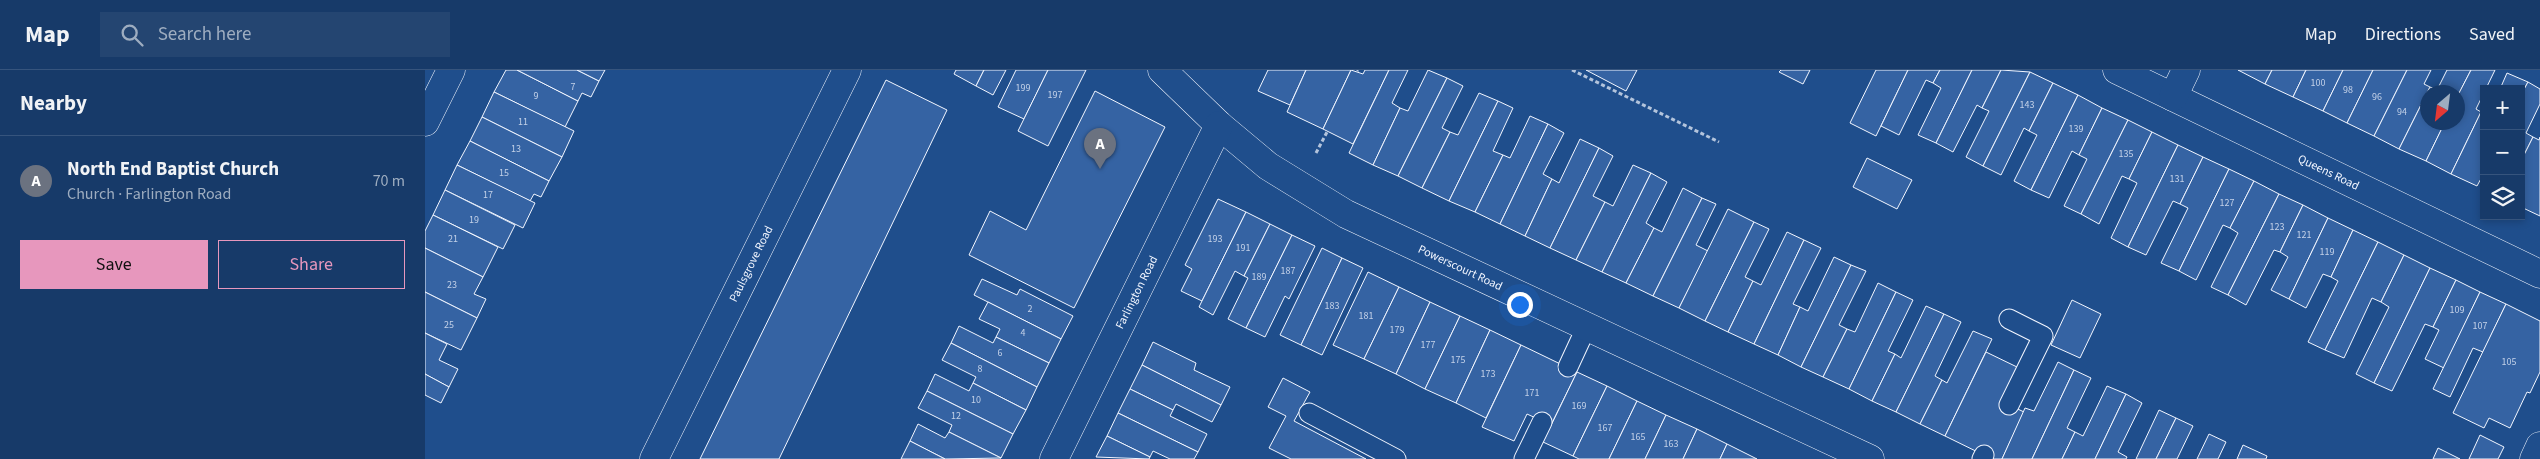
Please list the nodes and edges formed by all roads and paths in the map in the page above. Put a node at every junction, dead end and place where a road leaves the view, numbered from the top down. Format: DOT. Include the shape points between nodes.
graph roads {
  1 [pos="451,70"];
  2 [pos="847,70"];
  3 [pos="1162,70"];
  4 [pos="1571,70"];
  5 [pos="2117,70"];
  6 [pos="2186,70"];
  7 [pos="2173,97"];
  8 [pos="425,122"];
  9 [pos="1219,125"];
  10 [pos="1719,142"];
  11 [pos="2540,274"];
  12 [pos="2009,319"];
  13 [pos="1587,326"];
  14 [pos="1568,367"];
  15 [pos="2009,405"];
  16 [pos="1309,413"];
  17 [pos="1542,422"];
  18 [pos="2540,446"];
  19 [pos="654,459"];
  20 [pos="1053,459"];
  21 [pos="1396,459"];
  22 [pos="1524,459"];
  23 [pos="1870,459"];
  24 [pos="2534,459"];
  1 -- 8 [label="street"];
  2 -- 19 [label="street, Paulsgrove Road"];
  3 -- 9 [label="street, Powerscourt Road"];
  4 -- 10 [label="path"];
  5 -- 7 [label="street, Queens Road"];
  6 -- 7 [label="street"];
  7 -- 11 [label="street, Queens Road"];
  9 -- 13 [label="street, Powerscourt Road" via="1268,166 1346,214"];
  9 -- 20 [label="street, Farlington Road"];
  12 -- 15 [label="lane" via="2043,336"];
  13 -- 14 [label="lane"];
  13 -- 23 [label="street, Powerscourt Road"];
  16 -- 21 [label="lane"];
  17 -- 22 [label="lane"];
  18 -- 24 [label="street"];
}
